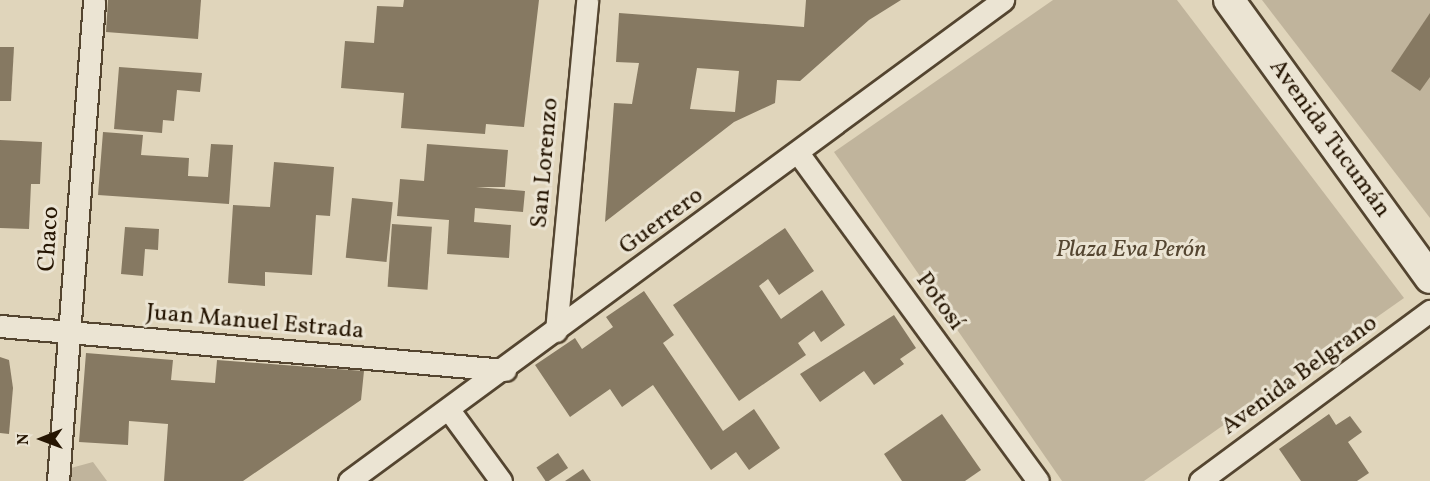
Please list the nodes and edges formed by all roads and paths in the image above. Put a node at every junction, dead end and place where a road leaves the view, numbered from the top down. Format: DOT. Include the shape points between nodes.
graph roads {
  1 [pos="94,0"];
  2 [pos="587,0"];
  3 [pos="1003,0"];
  4 [pos="1229,0"];
  5 [pos="798,153"];
  6 [pos="1430,278"];
  7 [pos="1430,311"];
  8 [pos="0,326"];
  9 [pos="556,331"];
  10 [pos="69,332"];
  11 [pos="505,370"];
  12 [pos="449,410"];
  13 [pos="58,481"];
  14 [pos="349,481"];
  15 [pos="501,481"];
  16 [pos="1038,481"];
  17 [pos="1200,481"];
  1 -- 10 [label="street, Chaco"];
  2 -- 9 [label="street, San Lorenzo"];
  3 -- 5 [label="street, Guerrero"];
  4 -- 6 [label="main road, Avenida Tucumán"];
  5 -- 9 [label="street, Guerrero"];
  5 -- 16 [label="street, Potosí"];
  7 -- 17 [label="street, Avenida Belgrano"];
  8 -- 10 [label="street, Juan Manuel Estrada"];
  9 -- 11 [label="street, Guerrero"];
  10 -- 11 [label="street, Juan Manuel Estrada"];
  10 -- 13 [label="street, Chaco"];
  11 -- 12 [label="street, Guerrero"];
  12 -- 14 [label="street, Guerrero"];
  12 -- 15 [label="street"];
}
